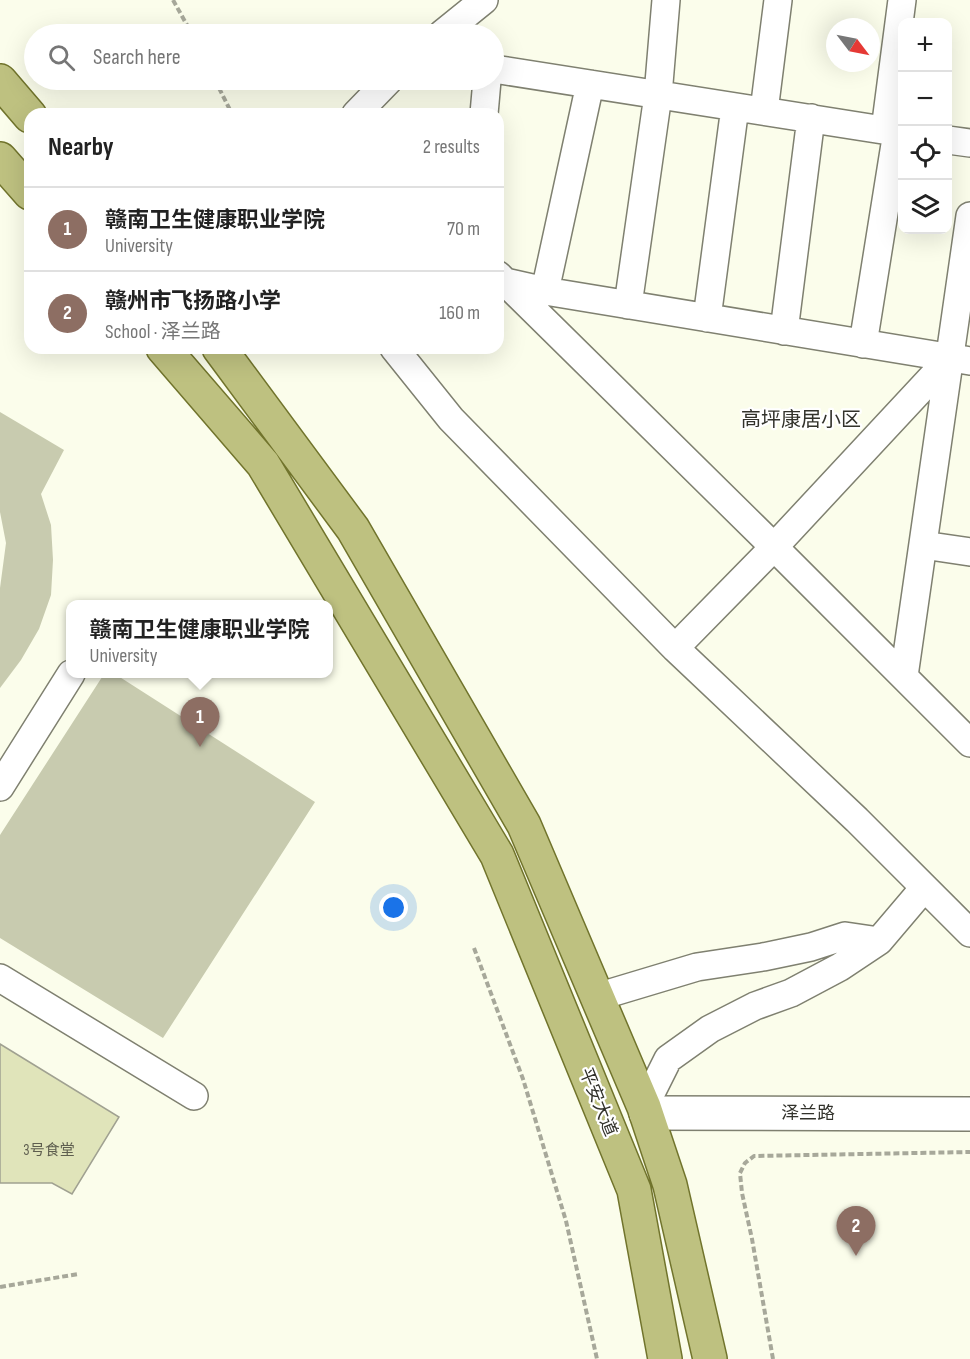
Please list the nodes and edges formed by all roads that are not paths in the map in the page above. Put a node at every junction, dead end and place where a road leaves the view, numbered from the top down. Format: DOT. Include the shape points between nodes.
graph roads {
  1 [pos="484,0"];
  2 [pos="666,0"];
  3 [pos="778,0"];
  4 [pos="902,0"];
  5 [pos="454,24"];
  6 [pos="504,71"];
  7 [pos="0,81"];
  8 [pos="590,84"];
  9 [pos="379,90"];
  10 [pos="486,90"];
  11 [pos="658,95"];
  12 [pos="735,107"];
  13 [pos="362,108"];
  14 [pos="485,108"];
  15 [pos="24,109"];
  16 [pos="764,111"];
  17 [pos="811,118"];
  18 [pos="895,132"];
  19 [pos="952,141"];
  20 [pos="970,143"];
  21 [pos="0,159"];
  22 [pos="24,186"];
  23 [pos="970,216"];
  24 [pos="504,279"];
  25 [pos="504,281"];
  26 [pos="546,291"];
  27 [pos="628,305"];
  28 [pos="707,318"];
  29 [pos="784,331"];
  30 [pos="863,344"];
  31 [pos="168,354"];
  32 [pos="223,354"];
  33 [pos="399,354"];
  34 [pos="960,360"];
  35 [pos="923,545"];
  36 [pos="774,547"];
  37 [pos="970,552"];
  38 [pos="675,648"];
  39 [pos="903,676"];
  40 [pos="68,678"];
  41 [pos="970,743"];
  42 [pos="0,786"];
  43 [pos="924,888"];
  44 [pos="970,933"];
  45 [pos="879,941"];
  46 [pos="0,978"];
  47 [pos="597,997"];
  48 [pos="194,1096"];
  49 [pos="645,1110"];
  50 [pos="970,1114"];
  51 [pos="665,1359"];
  52 [pos="710,1359"];
  1 -- 5 [label="street"];
  2 -- 11 [label="street"];
  3 -- 16 [label="street"];
  4 -- 18 [label="street"];
  6 -- 8 [label="street"];
  7 -- 15 [label="main road"];
  8 -- 11 [label="street"];
  8 -- 26 [label="street"];
  9 -- 13 [label="street"];
  10 -- 14 [label="street"];
  11 -- 12 [label="street"];
  11 -- 27 [label="street"];
  12 -- 16 [label="street"];
  12 -- 28 [label="street"];
  16 -- 17 [label="street"];
  17 -- 18 [label="street"];
  17 -- 29 [label="street"];
  18 -- 30 [label="street"];
  19 -- 20 [label="street"];
  21 -- 22 [label="main road"];
  23 -- 34 [label="street"];
  24 -- 26 [label="street"];
  25 -- 36 [label="street"];
  26 -- 27 [label="street"];
  27 -- 28 [label="street"];
  28 -- 29 [label="street"];
  29 -- 30 [label="street"];
  30 -- 34 [label="street"];
  31 -- 51 [label="main road, 平安大道" via="263,464 497,855 634,1190"];
  32 -- 47 [label="main road" via="358,539 524,825"];
  33 -- 38 [label="street" via="451,419"];
  34 -- 35 [label="street"];
  34 -- 36 [label="street"];
  35 -- 37 [label="street"];
  35 -- 39 [label="street"];
  36 -- 38 [label="street"];
  36 -- 39 [label="street"];
  38 -- 43 [label="street"];
  39 -- 41 [label="street"];
  40 -- 42 [label="street"];
  43 -- 44 [label="street"];
  43 -- 45 [label="street"];
  45 -- 47 [label="street" via="845,936 801,949 698,967"];
  45 -- 49 [label="street" via="791,993 755,1005 710,1029 668,1059"];
  46 -- 48 [label="street"];
  47 -- 49 [label="main road"];
  49 -- 50 [label="street, 泽兰路"];
  49 -- 52 [label="main road" via="670,1185"];
}
